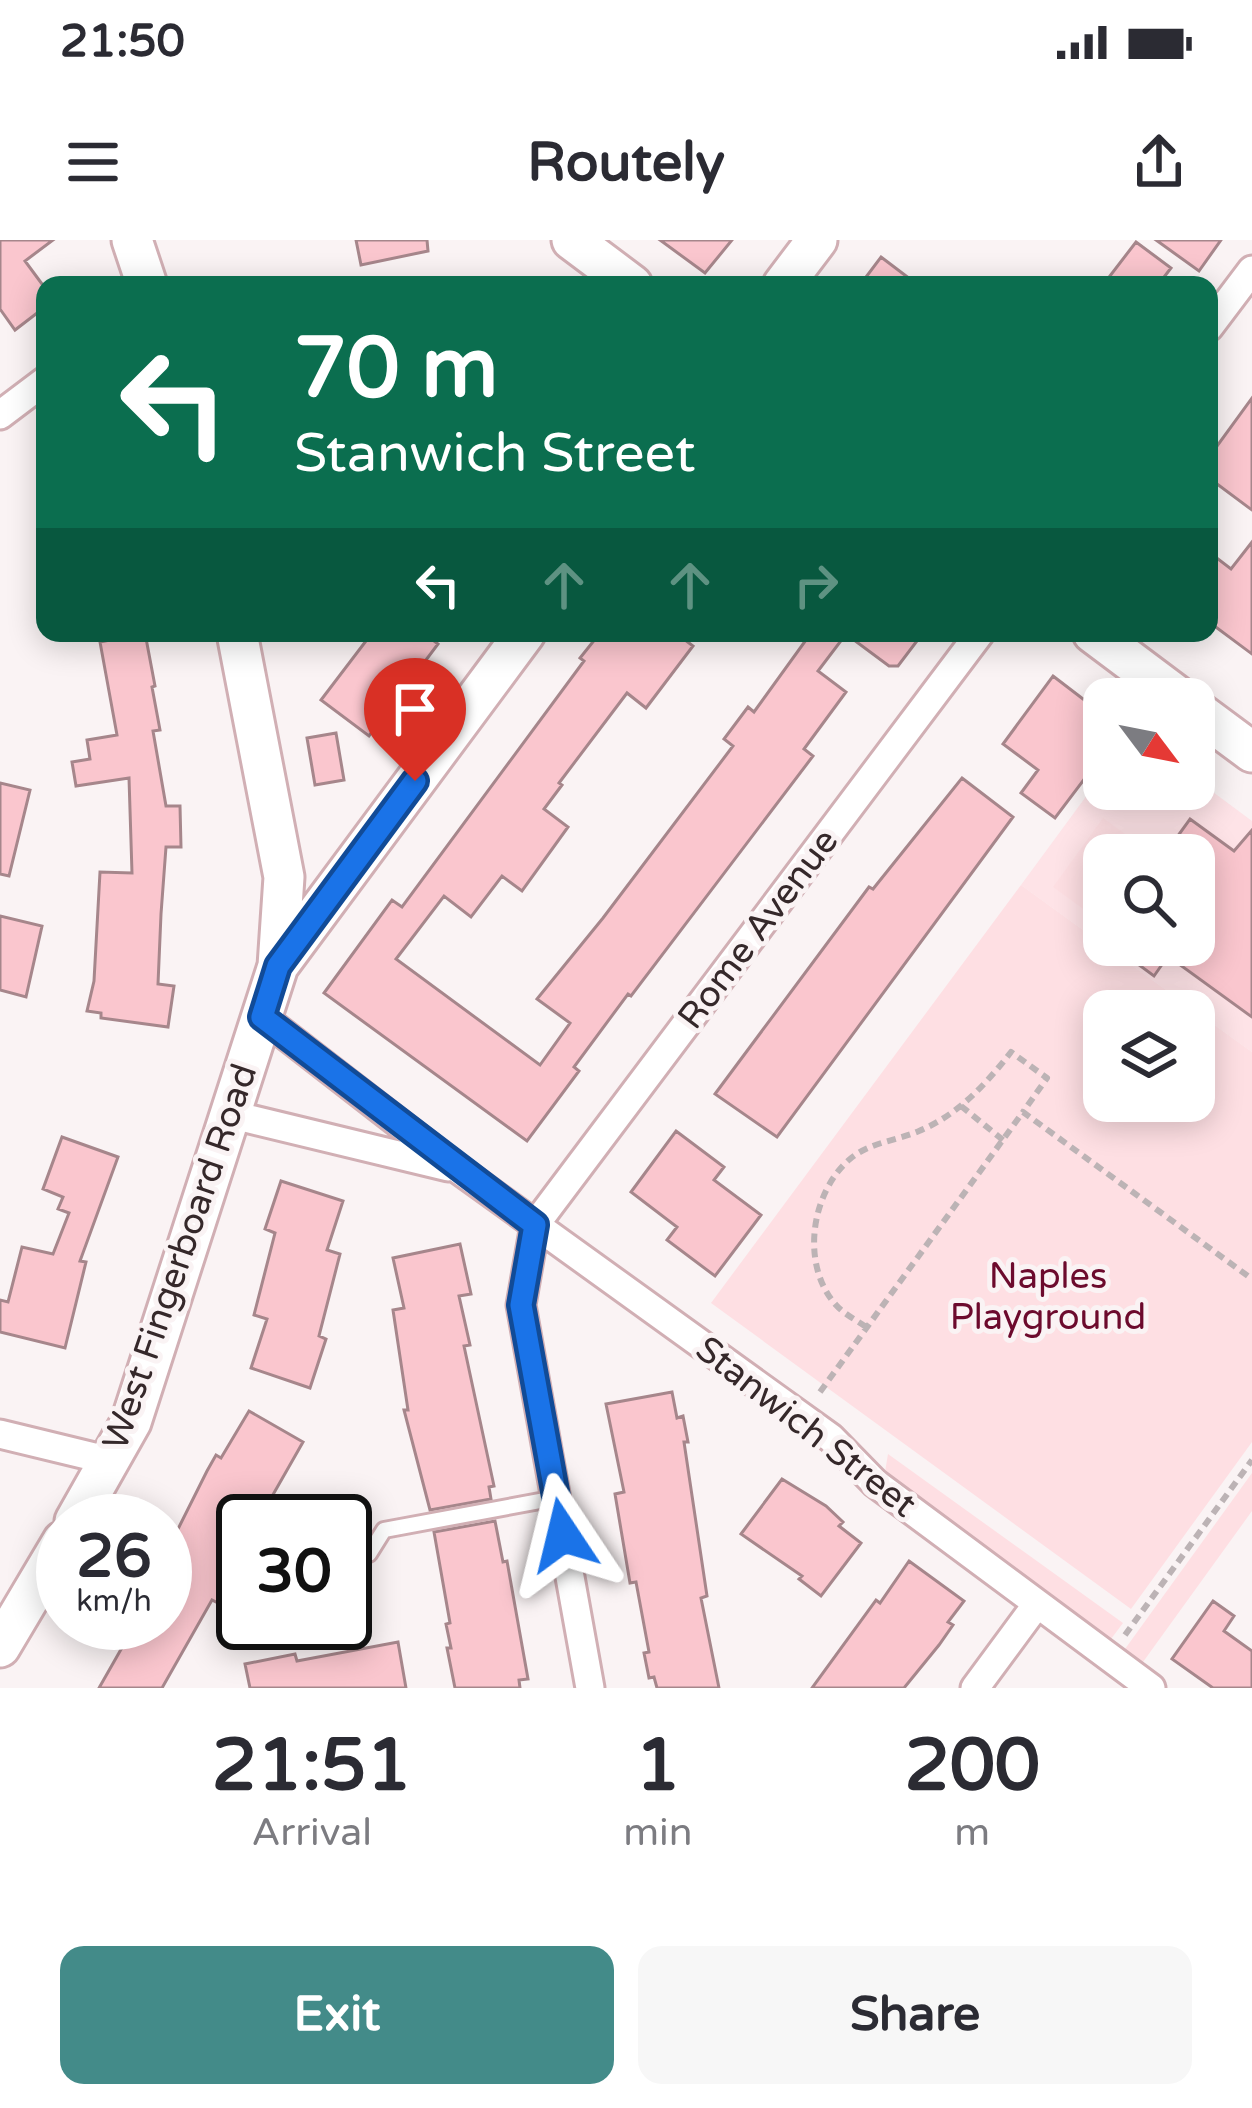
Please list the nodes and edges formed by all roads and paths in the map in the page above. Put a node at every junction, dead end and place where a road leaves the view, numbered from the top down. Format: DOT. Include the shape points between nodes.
graph roads {
  1 [pos="132,240"];
  2 [pos="572,240"];
  3 [pos="817,240"];
  4 [pos="1252,270"];
  5 [pos="144,276"];
  6 [pos="620,276"];
  7 [pos="791,276"];
  8 [pos="1218,315"];
  9 [pos="36,388"];
  10 [pos="0,415"];
  11 [pos="239,642"];
  12 [pos="518,642"];
  13 [pos="973,642"];
  14 [pos="1105,642"];
  15 [pos="1153,678"];
  16 [pos="1215,725"];
  17 [pos="1252,752"];
  18 [pos="278,966"];
  19 [pos="262,1017"];
  20 [pos="961,1106"];
  21 [pos="1022,1112"];
  22 [pos="233,1115"];
  23 [pos="1003,1139"];
  24 [pos="458,1169"];
  25 [pos="535,1225"];
  26 [pos="1252,1279"];
  27 [pos="867,1328"];
  28 [pos="820,1392"];
  29 [pos="0,1434"];
  30 [pos="1252,1460"];
  31 [pos="111,1461"];
  32 [pos="91,1494"];
  33 [pos="556,1498"];
  34 [pos="372,1551"];
  35 [pos="36,1586"];
  36 [pos="1037,1604"];
  37 [pos="0,1647"];
  38 [pos="1109,1657"];
  39 [pos="590,1688"];
  40 [pos="975,1688"];
  41 [pos="1151,1688"];
  1 -- 5 [label="street"];
  2 -- 6 [label="street"];
  3 -- 7 [label="street"];
  4 -- 8 [label="street"];
  9 -- 10 [label="street"];
  11 -- 18 [label="street, West Fingerboard Road" via="284,877"];
  12 -- 18 [label="street"];
  13 -- 25 [label="street, Rome Avenue"];
  14 -- 15 [label="street"];
  16 -- 17 [label="street"];
  18 -- 19 [label="street, West Fingerboard Road"];
  19 -- 22 [label="street, West Fingerboard Road"];
  19 -- 24 [label="street, Stanwich Street"];
  20 -- 21 [label="path" via="1011,1052 1047,1078"];
  20 -- 23 [label="path"];
  20 -- 27 [label="path" via="869,1147 821,1199 819,1271 836,1304"];
  21 -- 23 [label="path"];
  21 -- 26 [label="path"];
  22 -- 24 [label="street, Stanwich Street"];
  22 -- 31 [label="street, West Fingerboard Road" via="139,1402"];
  23 -- 27 [label="path"];
  24 -- 25 [label="street, Stanwich Street"];
  25 -- 33 [label="street" via="521,1305"];
  25 -- 36 [label="street, Stanwich Street" via="831,1438 874,1484"];
  27 -- 28 [label="path"];
  29 -- 31 [label="street"];
  30 -- 38 [label="path"];
  31 -- 32 [label="street, West Fingerboard Road"];
  33 -- 34 [label="lane" via="384,1530"];
  33 -- 39 [label="street"];
  35 -- 37 [label="street"];
  36 -- 38 [label="street, Stanwich Street"];
  36 -- 40 [label="street"];
  38 -- 41 [label="street, Stanwich Street"];
}
